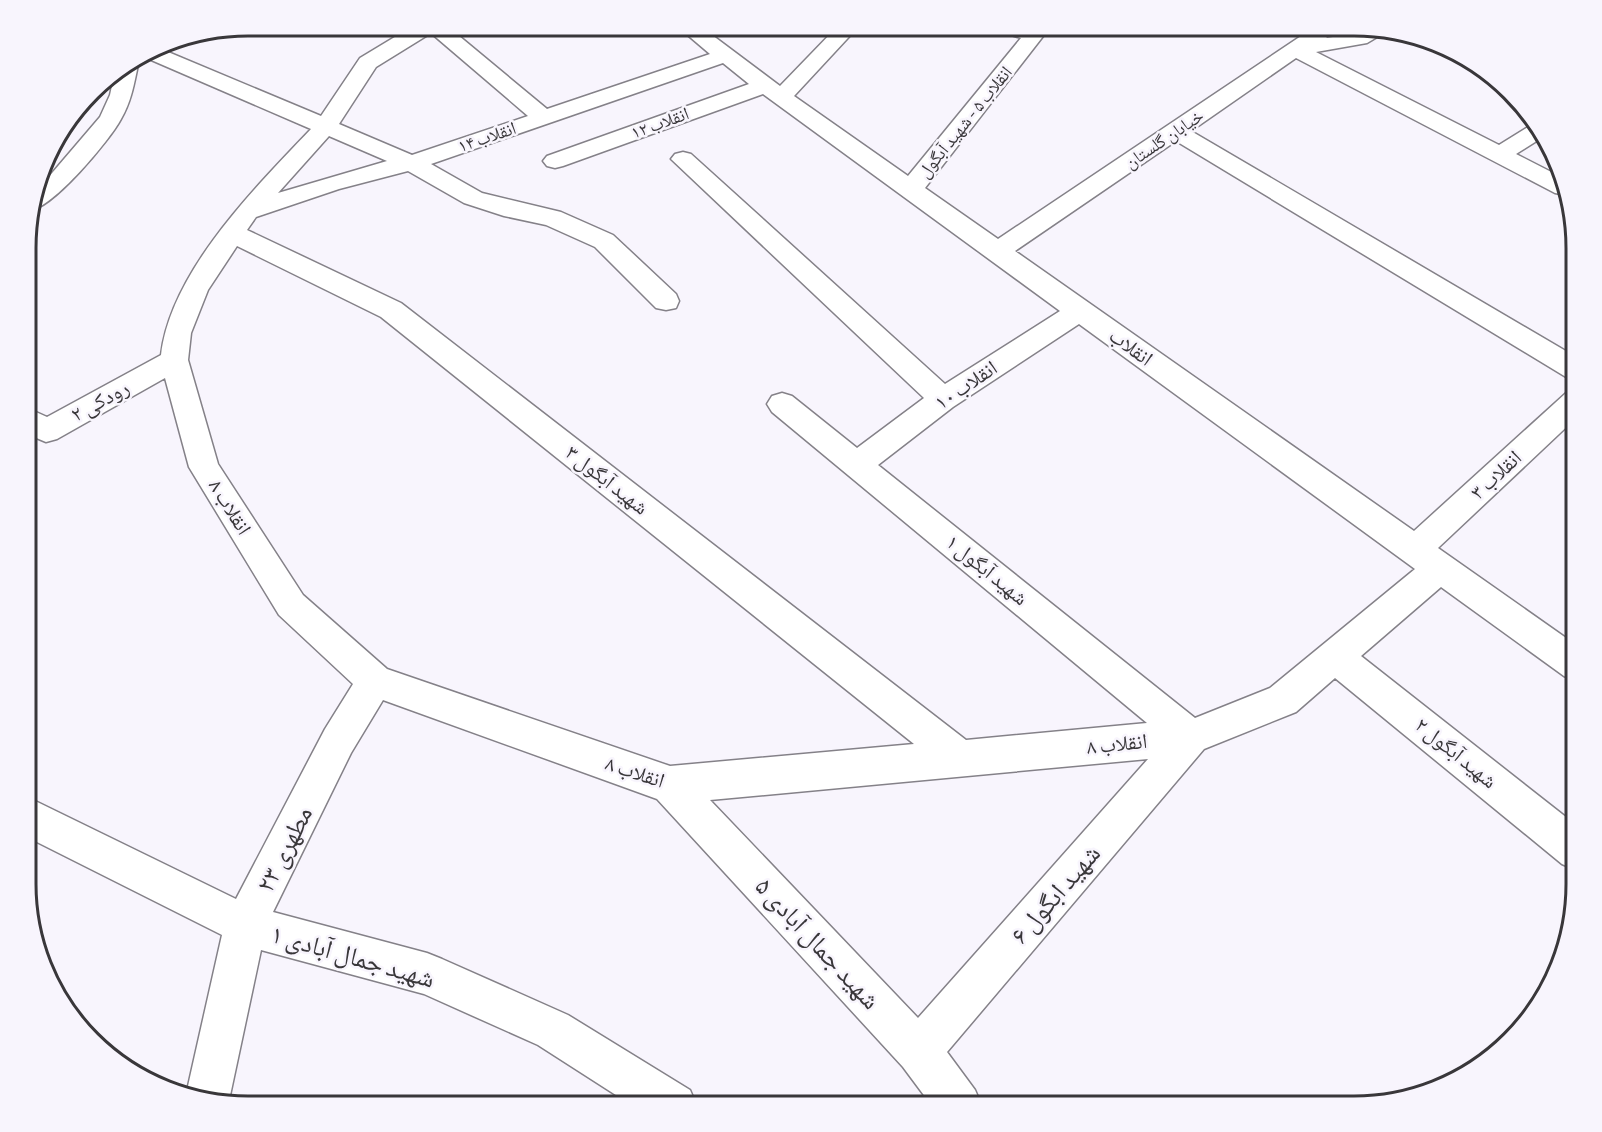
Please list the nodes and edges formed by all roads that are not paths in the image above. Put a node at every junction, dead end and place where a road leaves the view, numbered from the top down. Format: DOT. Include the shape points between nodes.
graph roads {
  1 [pos="411,36"];
  2 [pos="447,36"];
  3 [pos="700,36"];
  4 [pos="837,36"];
  5 [pos="1033,36"];
  6 [pos="1316,36"];
  7 [pos="1365,36"];
  8 [pos="1296,50"];
  9 [pos="159,55"];
  10 [pos="727,56"];
  11 [pos="125,76"];
  12 [pos="774,91"];
  13 [pos="544,118"];
  14 [pos="325,127"];
  15 [pos="1175,131"];
  16 [pos="1532,134"];
  17 [pos="1499,155"];
  18 [pos="683,159"];
  19 [pos="555,161"];
  20 [pos="411,164"];
  21 [pos="1557,185"];
  22 [pos="911,189"];
  23 [pos="43,195"];
  24 [pos="239,223"];
  25 [pos="998,251"];
  26 [pos="666,301"];
  27 [pos="1080,311"];
  28 [pos="174,360"];
  29 [pos="1566,364"];
  30 [pos="943,399"];
  31 [pos="782,404"];
  32 [pos="1566,412"];
  33 [pos="36,425"];
  34 [pos="856,465"];
  35 [pos="1428,559"];
  36 [pos="1335,656"];
  37 [pos="1566,658"];
  38 [pos="375,681"];
  39 [pos="1191,737"];
  40 [pos="961,759"];
  41 [pos="670,785"];
  42 [pos="36,820"];
  43 [pos="1566,842"];
  44 [pos="245,925"];
  45 [pos="919,1051"];
  46 [pos="209,1092"];
  47 [pos="658,1096"];
  48 [pos="952,1096"];
  1 -- 14 [label="street, انقلاب ۸" via="368,63"];
  2 -- 13 [label="street"];
  3 -- 10 [label="street, انقلاب"];
  4 -- 12 [label="street"];
  5 -- 22 [label="street, انقلاب ۵ - شهید آبگول"];
  6 -- 8 [label="street, خیابان گلستان"];
  7 -- 8 [label="street"];
  8 -- 15 [label="street, خیابان گلستان"];
  8 -- 17 [label="street"];
  9 -- 14 [label="street"];
  10 -- 12 [label="street, انقلاب"];
  10 -- 13 [label="street, انقلاب ۱۴"];
  11 -- 23 [label="street" via="110,120"];
  12 -- 19 [label="street, انقلاب ۱۲"];
  12 -- 22 [label="street, انقلاب"];
  13 -- 20 [label="street, انقلاب ۱۴"];
  14 -- 20 [label="street"];
  14 -- 24 [label="street, انقلاب ۸"];
  15 -- 25 [label="street, خیابان گلستان"];
  15 -- 29 [label="street"];
  16 -- 17 [label="street"];
  17 -- 21 [label="street"];
  18 -- 30 [label="street"];
  20 -- 24 [label="street, انقلاب ۱۴" via="336,181"];
  20 -- 26 [label="street" via="473,198 552,218 604,241"];
  22 -- 25 [label="street, انقلاب"];
  24 -- 28 [label="street, انقلاب ۸" via="195,289 177,333"];
  24 -- 40 [label="street, شهید آبگول ۳" via="391,310"];
  25 -- 27 [label="street, انقلاب"];
  27 -- 30 [label="street, انقلاب ۱۰"];
  27 -- 35 [label="street, انقلاب"];
  28 -- 33 [label="street, رودکی ۲" via="46,431"];
  28 -- 38 [label="street, انقلاب ۸" via="204,467 291,605"];
  30 -- 34 [label="street, انقلاب ۱۰"];
  31 -- 34 [label="street, شهید آبگول ۱"];
  32 -- 35 [label="street, انقلاب ۳"];
  34 -- 39 [label="street, شهید آبگول ۱"];
  35 -- 36 [label="street, انقلاب ۸"];
  35 -- 37 [label="street, انقلاب"];
  36 -- 39 [label="street, انقلاب ۸" via="1282,700"];
  36 -- 43 [label="street, شهید آبگول ۲"];
  38 -- 41 [label="street, انقلاب ۸"];
  38 -- 44 [label="street, مطهری ۲۳" via="338,741"];
  39 -- 40 [label="street, انقلاب ۸"];
  39 -- 45 [label="street, شهید ابگول ۶"];
  40 -- 41 [label="street, انقلاب ۸"];
  41 -- 45 [label="street, شهید جمال آبادی ۵"];
  42 -- 44 [label="street, شهید جمال آبادی ۱"];
  44 -- 46 [label="street, مطهری ۲۳"];
  44 -- 47 [label="street, شهید جمال آبادی ۱" via="427,974 553,1030"];
  45 -- 48 [label="street, شهید جمال آبادی ۵"];
}
